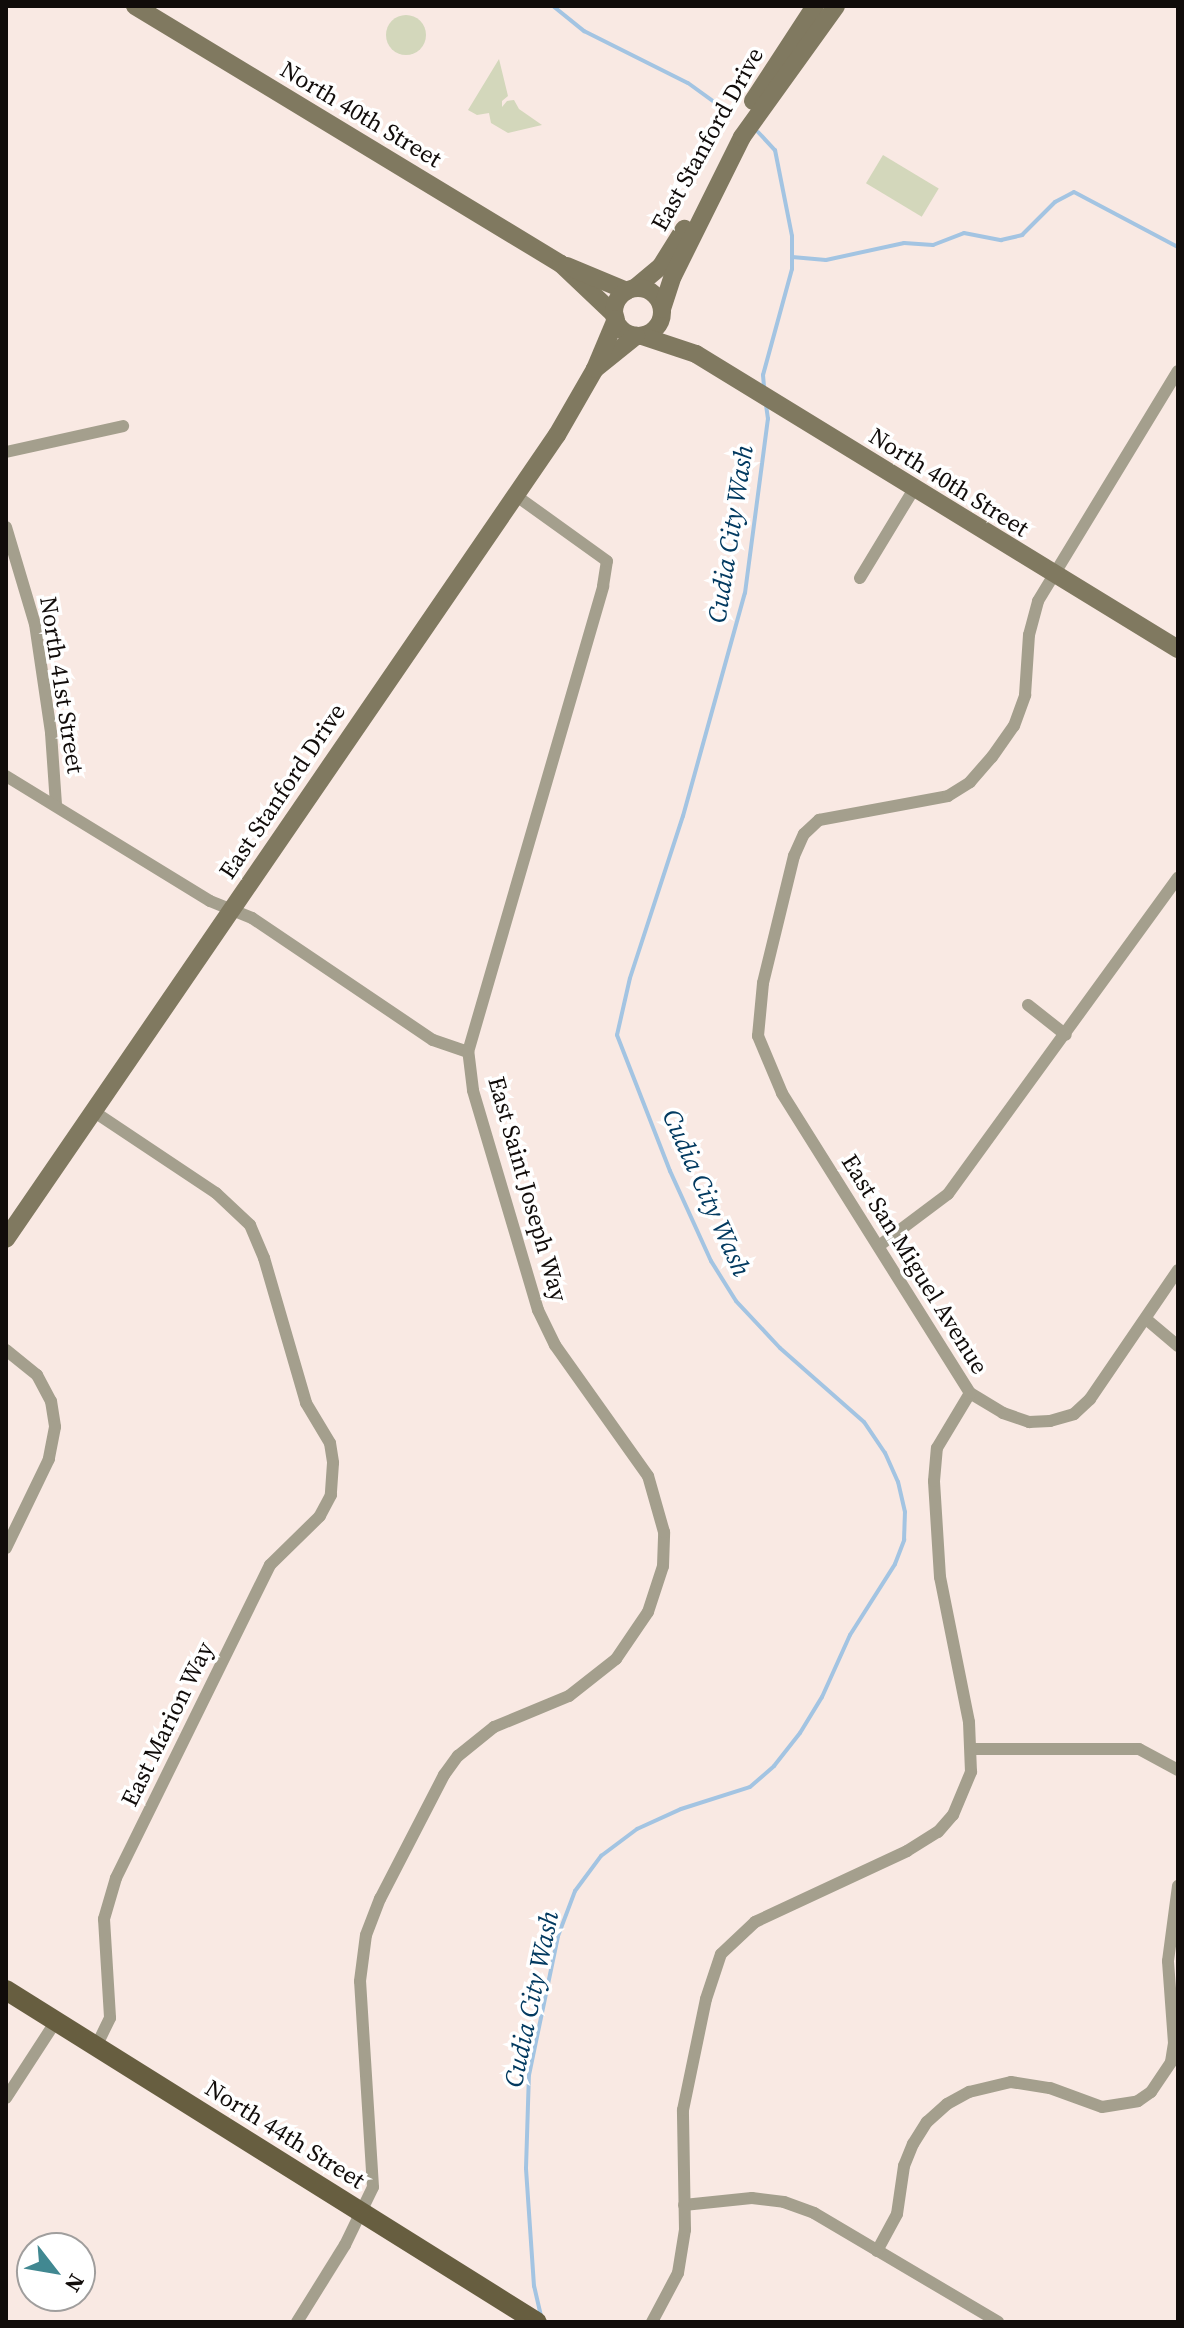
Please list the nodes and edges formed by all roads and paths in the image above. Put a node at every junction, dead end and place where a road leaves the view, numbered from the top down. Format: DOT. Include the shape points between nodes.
graph roads {
  1 [pos="135,6"];
  2 [pos="815,6"];
  3 [pos="836,6"];
  4 [pos="561,264"];
  5 [pos="631,290"];
  6 [pos="662,311"];
  7 [pos="615,317"];
  8 [pos="639,336"];
  9 [pos="696,354"];
  10 [pos="595,369"];
  11 [pos="1178,371"];
  12 [pos="123,426"];
  13 [pos="6,452"];
  14 [pos="914,489"];
  15 [pos="515,495"];
  16 [pos="6,527"];
  17 [pos="1055,576"];
  18 [pos="860,578"];
  19 [pos="1178,649"];
  20 [pos="6,776"];
  21 [pos="56,805"];
  22 [pos="1178,878"];
  23 [pos="230,910"];
  24 [pos="1028,1005"];
  25 [pos="1066,1035"];
  26 [pos="468,1052"];
  27 [pos="93,1111"];
  28 [pos="6,1239"];
  29 [pos="880,1245"];
  30 [pos="1178,1270"];
  31 [pos="1146,1319"];
  32 [pos="1178,1346"];
  33 [pos="7,1348"];
  34 [pos="970,1393"];
  35 [pos="6,1548"];
  36 [pos="971,1749"];
  37 [pos="1178,1770"];
  38 [pos="1178,1886"];
  39 [pos="6,1990"];
  40 [pos="56,2021"];
  41 [pos="96,2047"];
  42 [pos="6,2098"];
  43 [pos="684,2205"];
  44 [pos="363,2213"];
  45 [pos="877,2251"];
  46 [pos="297,2322"];
  47 [pos="537,2322"];
  48 [pos="652,2322"];
  49 [pos="998,2322"];
  1 -- 4 [label="street, North 40th Street"];
  2 -- 5 [label="street, East Stanford Drive" via="734,132 672,251 648,281"];
  3 -- 6 [label="street, East Stanford Drive" via="742,137 673,276"];
  4 -- 5 [label="street, North 40th Street"];
  4 -- 7 [label="street, North 40th Street"];
  5 -- 6 [label="street" via="650,291"];
  5 -- 7 [label="street" via="617,301"];
  6 -- 8 [label="street" via="658,326"];
  6 -- 9 [label="street, North 40th Street"];
  7 -- 8 [label="street" via="623,331"];
  7 -- 10 [label="street, East Stanford Drive"];
  8 -- 9 [label="street, North 40th Street"];
  8 -- 10 [label="street, East Stanford Drive"];
  9 -- 14 [label="street, North 40th Street"];
  10 -- 15 [label="street, East Stanford Drive"];
  11 -- 17 [label="street, East San Miguel Avenue"];
  12 -- 13 [label="street"];
  14 -- 17 [label="street, North 40th Street"];
  14 -- 18 [label="street"];
  15 -- 23 [label="street, East Stanford Drive"];
  15 -- 26 [label="street, East Saint Joseph Way" via="607,561"];
  16 -- 21 [label="street, North 41st Street" via="35,624"];
  17 -- 19 [label="street, North 40th Street"];
  17 -- 29 [label="street, East San Miguel Avenue" via="1038,601 1029,635 1025,695 1014,726 970,782 922,804 819,820 804,834 794,856 763,983 758,1036 782,1093"];
  20 -- 21 [label="street"];
  21 -- 23 [label="street"];
  22 -- 25 [label="street"];
  23 -- 26 [label="street" via="252,918 433,1040"];
  23 -- 27 [label="street, East Stanford Drive"];
  24 -- 25 [label="street"];
  25 -- 29 [label="street" via="948,1194"];
  26 -- 44 [label="street, East Saint Joseph Way" via="473,1090 538,1310 555,1345 648,1476 664,1532 663,1566 648,1612 616,1659 569,1696 494,1727 458,1756 380,1899 366,1935 360,1981 375,2174"];
  27 -- 28 [label="street, East Stanford Drive"];
  27 -- 41 [label="street, East Marion Way" via="216,1193 250,1225 306,1403 330,1443 333,1463 331,1495 310,1528 270,1565 116,1878 104,1919 110,2018"];
  29 -- 34 [label="street, East San Miguel Avenue"];
  30 -- 31 [label="street"];
  31 -- 32 [label="street"];
  31 -- 34 [label="street" via="1074,1414 1029,1422"];
  33 -- 35 [label="street" via="37,1375 51,1401 55,1427 49,1459"];
  34 -- 36 [label="street, East San Miguel Avenue" via="937,1448 934,1481 940,1577"];
  36 -- 37 [label="street" via="1139,1749"];
  36 -- 43 [label="street, East San Miguel Avenue" via="971,1772 962,1797 938,1832 755,1922 721,1954 683,2110"];
  38 -- 45 [label="street" via="1168,1961 1174,2043 1171,2062 1157,2086 1138,2101 1117,2107 1011,2082 969,2092 947,2104 913,2144 897,2214"];
  39 -- 40 [label="main road, North 44th Street"];
  40 -- 41 [label="main road, North 44th Street"];
  40 -- 42 [label="street"];
  41 -- 44 [label="main road, North 44th Street"];
  43 -- 45 [label="street" via="752,2198 784,2202 814,2213"];
  43 -- 48 [label="street, East San Miguel Avenue" via="678,2273"];
  44 -- 46 [label="street, East Saint Joseph Way"];
  44 -- 47 [label="main road, North 44th Street"];
  45 -- 49 [label="street"];
}
